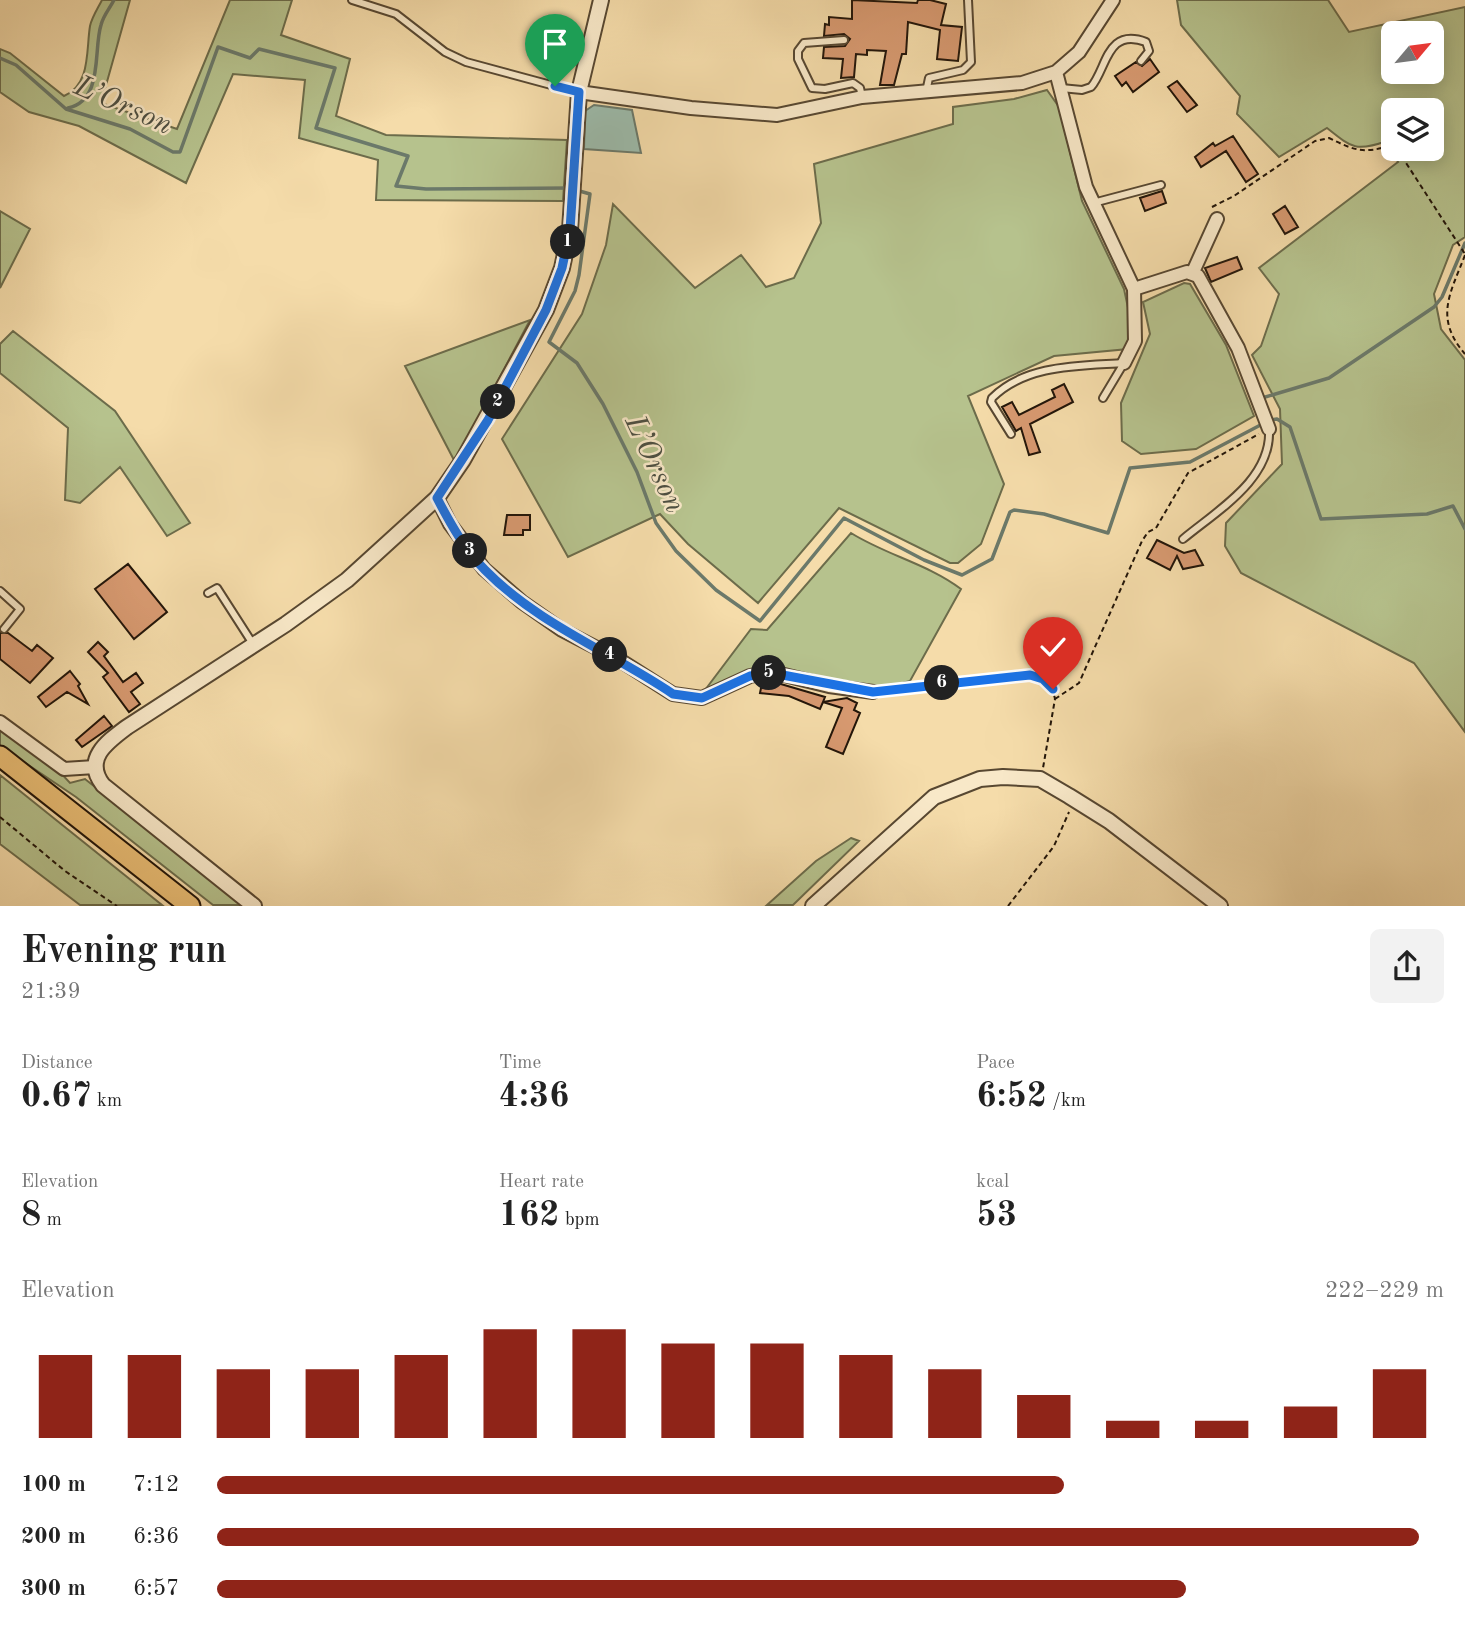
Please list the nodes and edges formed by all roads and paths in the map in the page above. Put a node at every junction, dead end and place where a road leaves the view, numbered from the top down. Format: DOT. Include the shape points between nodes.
graph roads {
  1 [pos="352,0"];
  2 [pos="601,0"];
  3 [pos="968,0"];
  4 [pos="1113,0"];
  5 [pos="844,40"];
  6 [pos="1141,61"];
  7 [pos="1056,72"];
  8 [pos="1061,88"];
  9 [pos="579,92"];
  10 [pos="926,92"];
  11 [pos="862,97"];
  12 [pos="1381,148"];
  13 [pos="1405,161"];
  14 [pos="1161,184"];
  15 [pos="1093,203"];
  16 [pos="1214,213"];
  17 [pos="1465,255"];
  18 [pos="1193,272"];
  19 [pos="1134,289"];
  20 [pos="1465,354"];
  21 [pos="1124,363"];
  22 [pos="1103,397"];
  23 [pos="1269,429"];
  24 [pos="1010,434"];
  25 [pos="437,498"];
  26 [pos="1184,539"];
  27 [pos="0,591"];
  28 [pos="208,593"];
  29 [pos="4,629"];
  30 [pos="254,645"];
  31 [pos="873,692"];
  32 [pos="1055,699"];
  33 [pos="0,722"];
  34 [pos="0,756"];
  35 [pos="1044,764"];
  36 [pos="95,767"];
  37 [pos="1032,768"];
  38 [pos="1043,771"];
  39 [pos="1071,808"];
  40 [pos="0,817"];
  41 [pos="117,905"];
  42 [pos="190,905"];
  43 [pos="254,905"];
  44 [pos="813,905"];
  45 [pos="1008,905"];
  46 [pos="1220,905"];
  1 -- 9 [label="lane" via="396,14 445,52 466,62"];
  2 -- 9 [label="street"];
  3 -- 10 [label="lane" via="971,62 963,70 929,78"];
  4 -- 7 [label="street" via="1079,52"];
  5 -- 11 [label="lane" via="804,43 797,51 798,59 812,88 853,83"];
  6 -- 8 [label="lane" via="1149,51 1146,43 1129,40 1116,44 1104,58 1091,88"];
  7 -- 8 [label="street"];
  7 -- 10 [label="street" via="997,87"];
  8 -- 15 [label="street"];
  9 -- 11 [label="street" via="777,115"];
  9 -- 25 [label="street" via="562,268 546,310 488,420"];
  10 -- 11 [label="street"];
  12 -- 16 [label="path" via="1352,150 1329,138 1315,141"];
  13 -- 17 [label="path"];
  14 -- 15 [label="lane"];
  15 -- 19 [label="street"];
  16 -- 18 [label="street"];
  17 -- 20 [label="path" via="1445,307 1450,331"];
  18 -- 19 [label="street"];
  18 -- 23 [label="street" via="1203,281 1232,336"];
  19 -- 21 [label="street" via="1135,341"];
  21 -- 22 [label="lane"];
  21 -- 24 [label="lane" via="1048,369 1004,388 991,402"];
  23 -- 26 [label="lane" via="1261,467 1247,485"];
  23 -- 32 [label="path" via="1188,473 1156,528 1142,541 1079,683"];
  25 -- 30 [label="street" via="347,580"];
  25 -- 31 [label="street" via="450,524 484,569 522,602 673,694 702,698 750,676 772,673"];
  27 -- 29 [label="lane" via="20,609"];
  28 -- 30 [label="lane" via="217,588"];
  30 -- 36 [label="street" via="116,735 101,748"];
  31 -- 32 [label="path" via="1030,675 1043,679"];
  32 -- 35 [label="path"];
  33 -- 36 [label="street" via="64,769"];
  34 -- 42 [label="main road"];
  36 -- 43 [label="street" via="103,785"];
  37 -- 38 [label="path"];
  39 -- 45 [label="path" via="1054,846"];
  40 -- 41 [label="path"];
  44 -- 46 [label="street" via="934,797 980,779 1003,776 1040,779 1069,796"];
}
